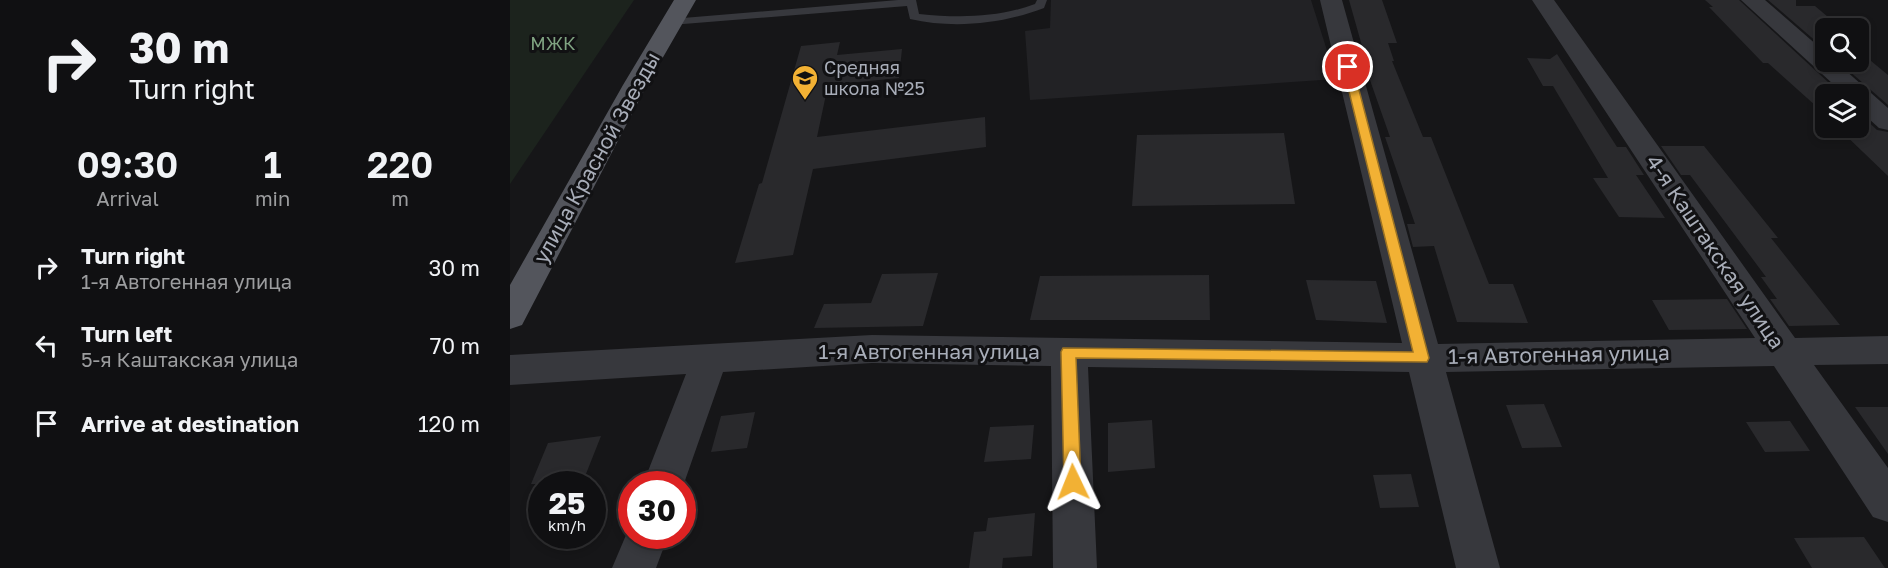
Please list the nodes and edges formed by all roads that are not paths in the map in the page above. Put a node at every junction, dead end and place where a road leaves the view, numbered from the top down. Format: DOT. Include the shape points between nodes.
graph roads {
  1 [pos="1042,0"];
  2 [pos="1331,0"];
  3 [pos="1543,0"];
  4 [pos="1752,0"];
  5 [pos="913,1"];
  6 [pos="879,2"];
  7 [pos="678,11"];
  8 [pos="1846,84"];
  9 [pos="1869,105"];
  10 [pos="1888,122"];
  11 [pos="510,316"];
  12 [pos="1888,350"];
  13 [pos="1783,351"];
  14 [pos="1069,352"];
  15 [pos="710,358"];
  16 [pos="1422,358"];
  17 [pos="510,370"];
  18 [pos="669,471"];
  19 [pos="1888,503"];
  20 [pos="641,549"];
  21 [pos="634,568"];
  22 [pos="1075,568"];
  23 [pos="1478,568"];
  1 -- 5 [label="lane" via="1040,6 1007,18 954,21 914,17"];
  2 -- 16 [label="street"];
  3 -- 13 [label="street, 4-я Каштакская улица"];
  4 -- 8 [label="street"];
  5 -- 6 [label="lane"];
  6 -- 7 [label="lane"];
  7 -- 11 [label="main road, улица Красной Звезды"];
  9 -- 10 [label="street"];
  12 -- 13 [label="street, 1-я Автогенная улица"];
  13 -- 16 [label="street, 1-я Автогенная улица"];
  13 -- 19 [label="street, 4-я Каштакская улица"];
  14 -- 15 [label="street, 1-я Автогенная улица" via="872,349"];
  14 -- 16 [label="street, 1-я Автогенная улица"];
  14 -- 22 [label="street"];
  15 -- 17 [label="street, 1-я Автогенная улица"];
  15 -- 18 [label="street"];
  16 -- 23 [label="street"];
  20 -- 21 [label="street"];
}
